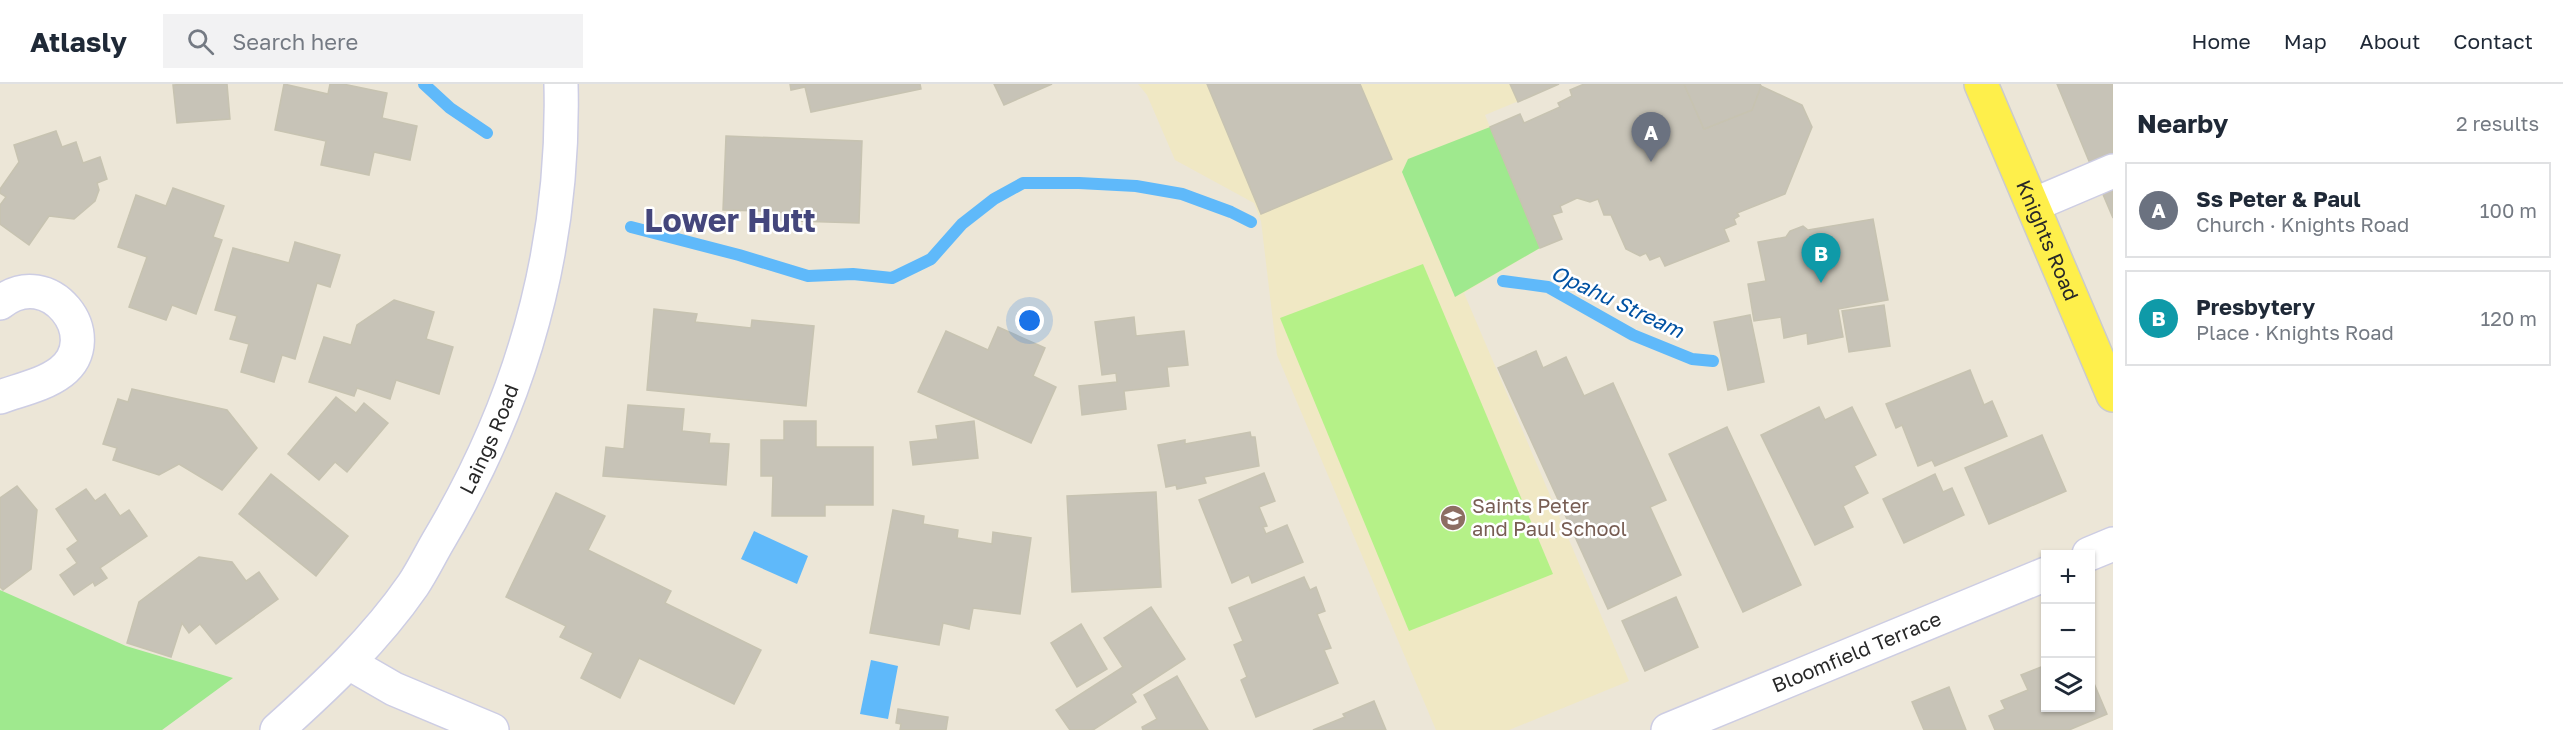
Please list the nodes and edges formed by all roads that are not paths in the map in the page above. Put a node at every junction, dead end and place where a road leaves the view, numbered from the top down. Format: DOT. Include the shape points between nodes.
graph roads {
  1 [pos="561,84"];
  2 [pos="1981,84"];
  3 [pos="2113,171"];
  4 [pos="2033,205"];
  5 [pos="0,303"];
  6 [pos="2113,395"];
  7 [pos="0,397"];
  8 [pos="2113,544"];
  9 [pos="2095,552"];
  10 [pos="2041,576"];
  11 [pos="349,663"];
  12 [pos="277,730"];
  13 [pos="492,730"];
  14 [pos="1668,730"];
  1 -- 11 [label="street, Laings Road" via="562,125 553,234 543,285 512,392 464,498 412,585"];
  2 -- 4 [label="main road, Knights Road"];
  3 -- 4 [label="street"];
  4 -- 6 [label="main road, Knights Road"];
  5 -- 7 [label="street" via="21,292 50,296 62,304 77,332 72,355 61,372"];
  8 -- 9 [label="street"];
  10 -- 14 [label="street, Bloomfield Terrace"];
  11 -- 12 [label="street, Laings Road"];
  11 -- 13 [label="street" via="394,689"];
}
